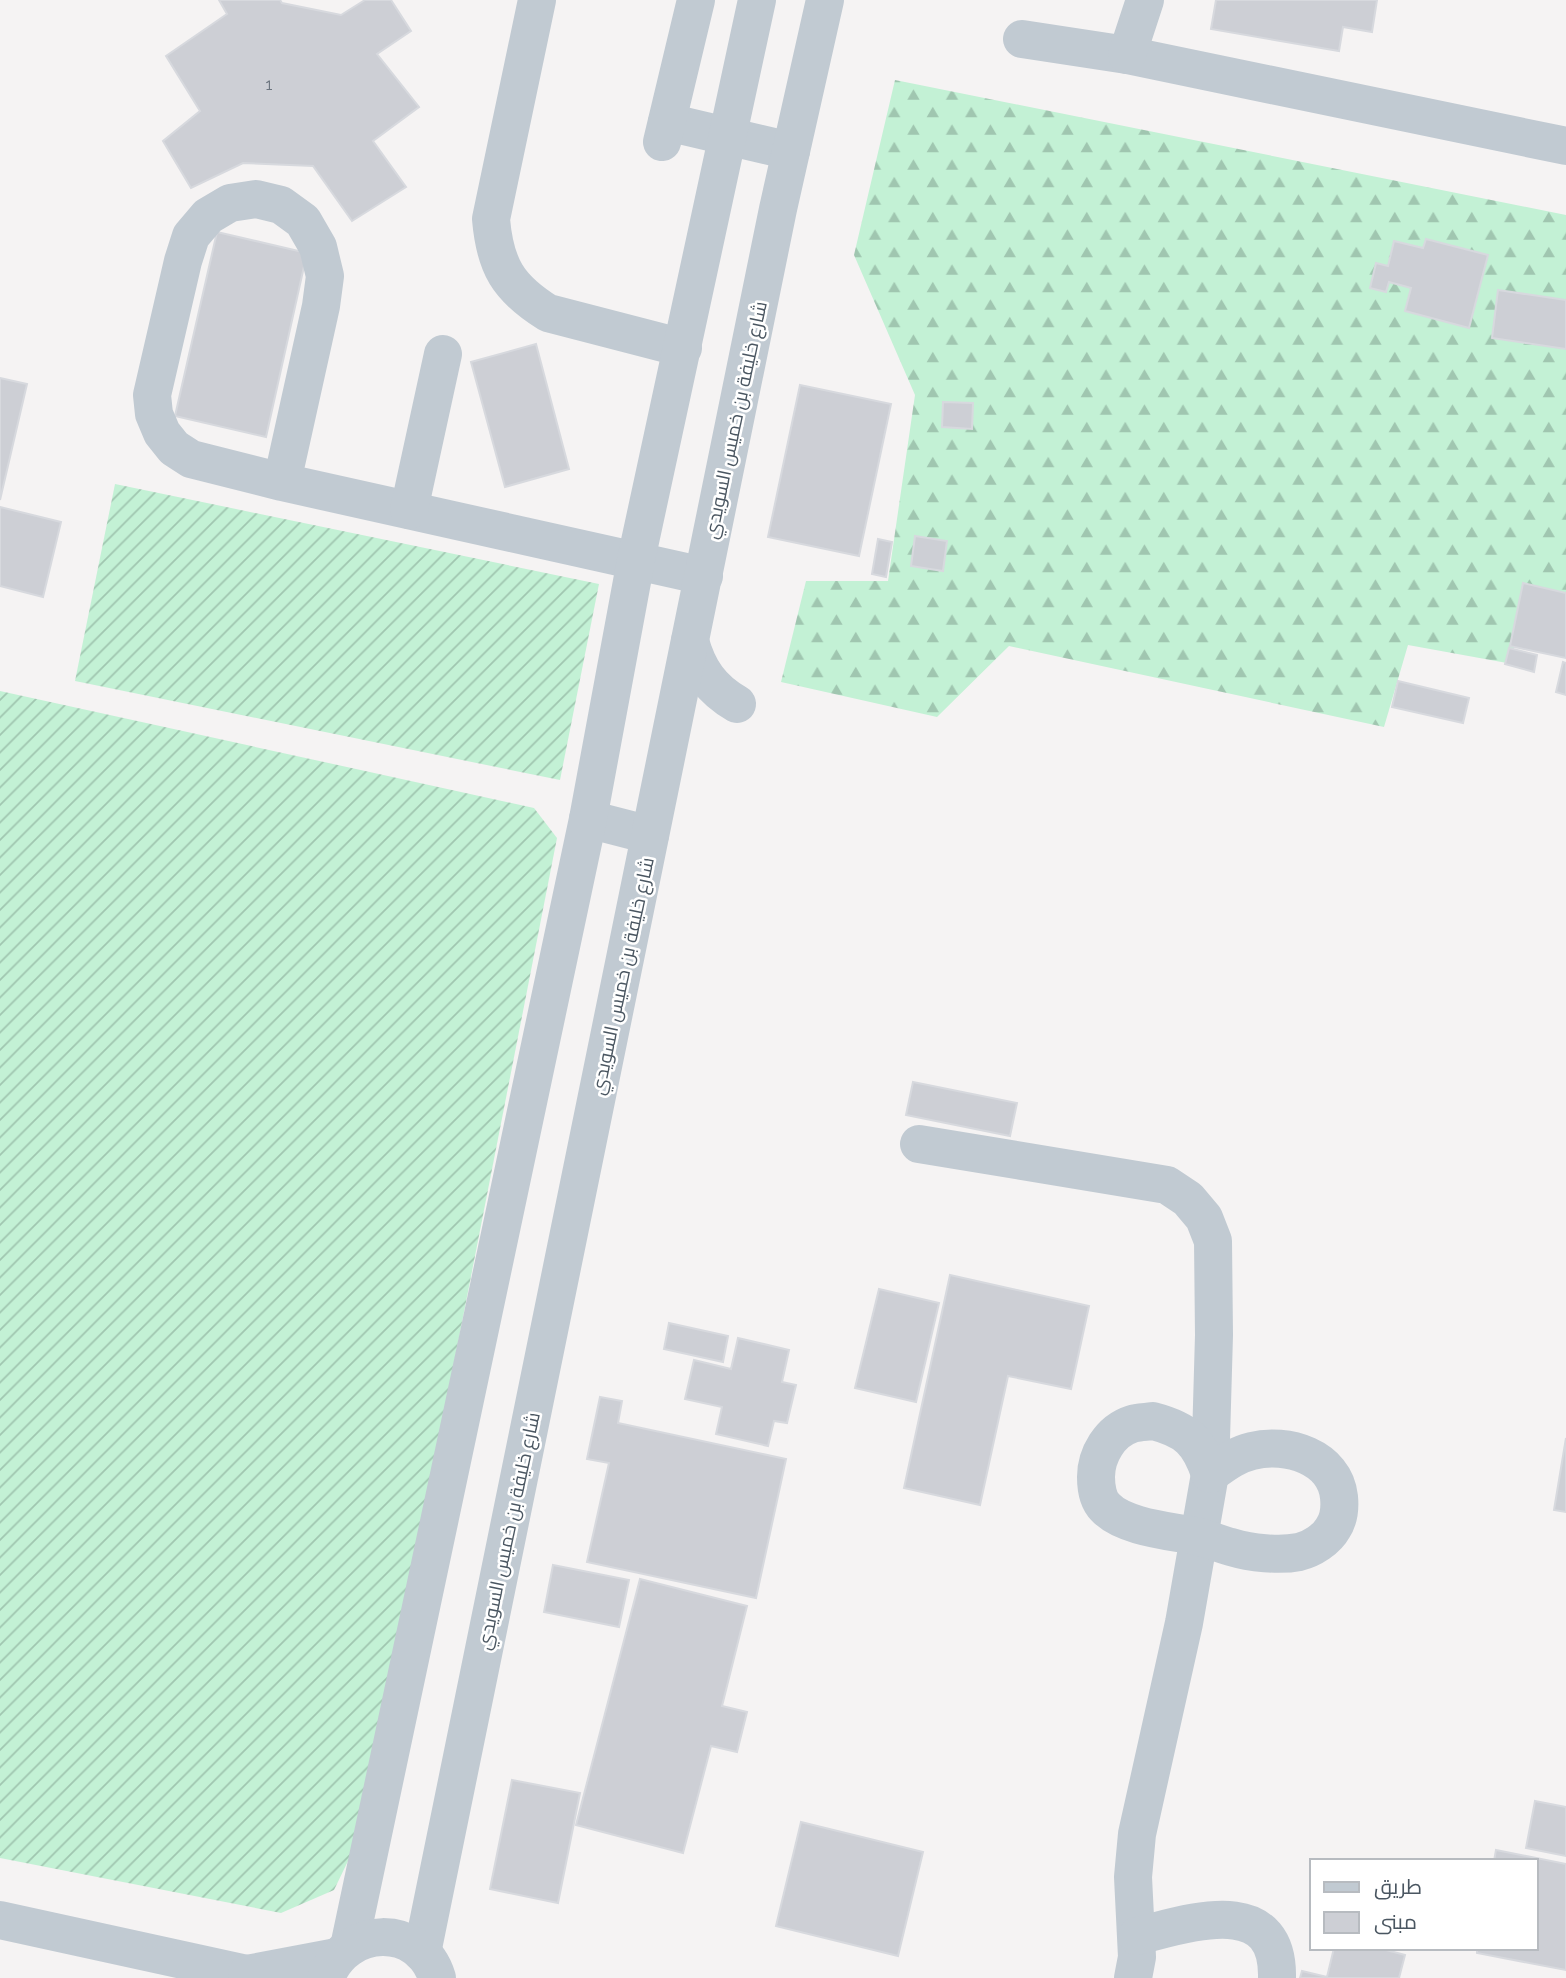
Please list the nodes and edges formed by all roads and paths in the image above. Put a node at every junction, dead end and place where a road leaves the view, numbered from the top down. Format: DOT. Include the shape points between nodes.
graph roads {
  1 [pos="537,0"];
  2 [pos="696,0"];
  3 [pos="757,0"];
  4 [pos="825,0"];
  5 [pos="1145,0"];
  6 [pos="1022,39"];
  7 [pos="1127,55"];
  8 [pos="727,135"];
  9 [pos="1566,146"];
  10 [pos="791,151"];
  11 [pos="683,348"];
  12 [pos="443,354"];
  13 [pos="282,482"];
  14 [pos="410,510"];
  15 [pos="636,559"];
  16 [pos="704,576"];
  17 [pos="690,641"];
  18 [pos="671,737"];
  19 [pos="588,819"];
  20 [pos="650,835"];
  21 [pos="919,1144"];
  22 [pos="1210,1474"];
  23 [pos="1198,1536"];
  24 [pos="0,1920"];
  25 [pos="1137,1936"];
  26 [pos="337,1960"];
  27 [pos="430,1965"];
  28 [pos="251,1976"];
  29 [pos="1133,1978"];
  30 [pos="1277,1978"];
  1 -- 11 [label="lane" via="491,219 499,264 511,284 548,313"];
  2 -- 8 [label="lane" via="664,132"];
  3 -- 8 [label="lane"];
  4 -- 10 [label="lane, شارع خليفة بن خميس السويدي"];
  5 -- 7 [label="lane"];
  6 -- 7 [label="lane"];
  7 -- 9 [label="lane"];
  8 -- 10 [label="lane"];
  8 -- 11 [label="lane"];
  10 -- 16 [label="lane, شارع خليفة بن خميس السويدي"];
  11 -- 15 [label="lane"];
  12 -- 14 [label="lane"];
  13 -- 13 [label="lane" via="191,459 174,448 154,414 152,395 191,236 219,209 256,199 281,205 303,221 318,247 325,276"];
  13 -- 14 [label="lane"];
  14 -- 15 [label="lane"];
  15 -- 16 [label="lane"];
  15 -- 19 [label="lane"];
  16 -- 17 [label="lane, شارع خليفة بن خميس السويدي"];
  17 -- 18 [label="lane, شارع خليفة بن خميس السويدي"];
  17 -- 18 [label="lane" via="701,672 737,704 701,714"];
  18 -- 20 [label="lane, شارع خليفة بن خميس السويدي"];
  19 -- 20 [label="lane"];
  19 -- 26 [label="lane"];
  20 -- 27 [label="lane, شارع خليفة بن خميس السويدي"];
  21 -- 22 [label="lane" via="1167,1185 1188,1199 1204,1218 1213,1241"];
  22 -- 23 [label="lane"];
  22 -- 23 [label="lane" via="1203,1453 1190,1437 1153,1421 1133,1423 1115,1434 1102,1449 1096,1468 1096,1488 1104,1507 1135,1523"];
  22 -- 23 [label="lane" via="1230,1459 1254,1450 1296,1452 1327,1468 1338,1486 1340,1508 1334,1528 1320,1543 1300,1552 1231,1548"];
  23 -- 25 [label="lane" via="1184,1623 1137,1834 1133,1877"];
  24 -- 28 [label="lane"];
  25 -- 29 [label="lane"];
  25 -- 30 [label="lane" via="1199,1921 1244,1922 1271,1944 1278,1960"];
  26 -- 27 [label="lane" via="373,1937 386,1937 399,1939"];
  26 -- 28 [label="lane"];
}
